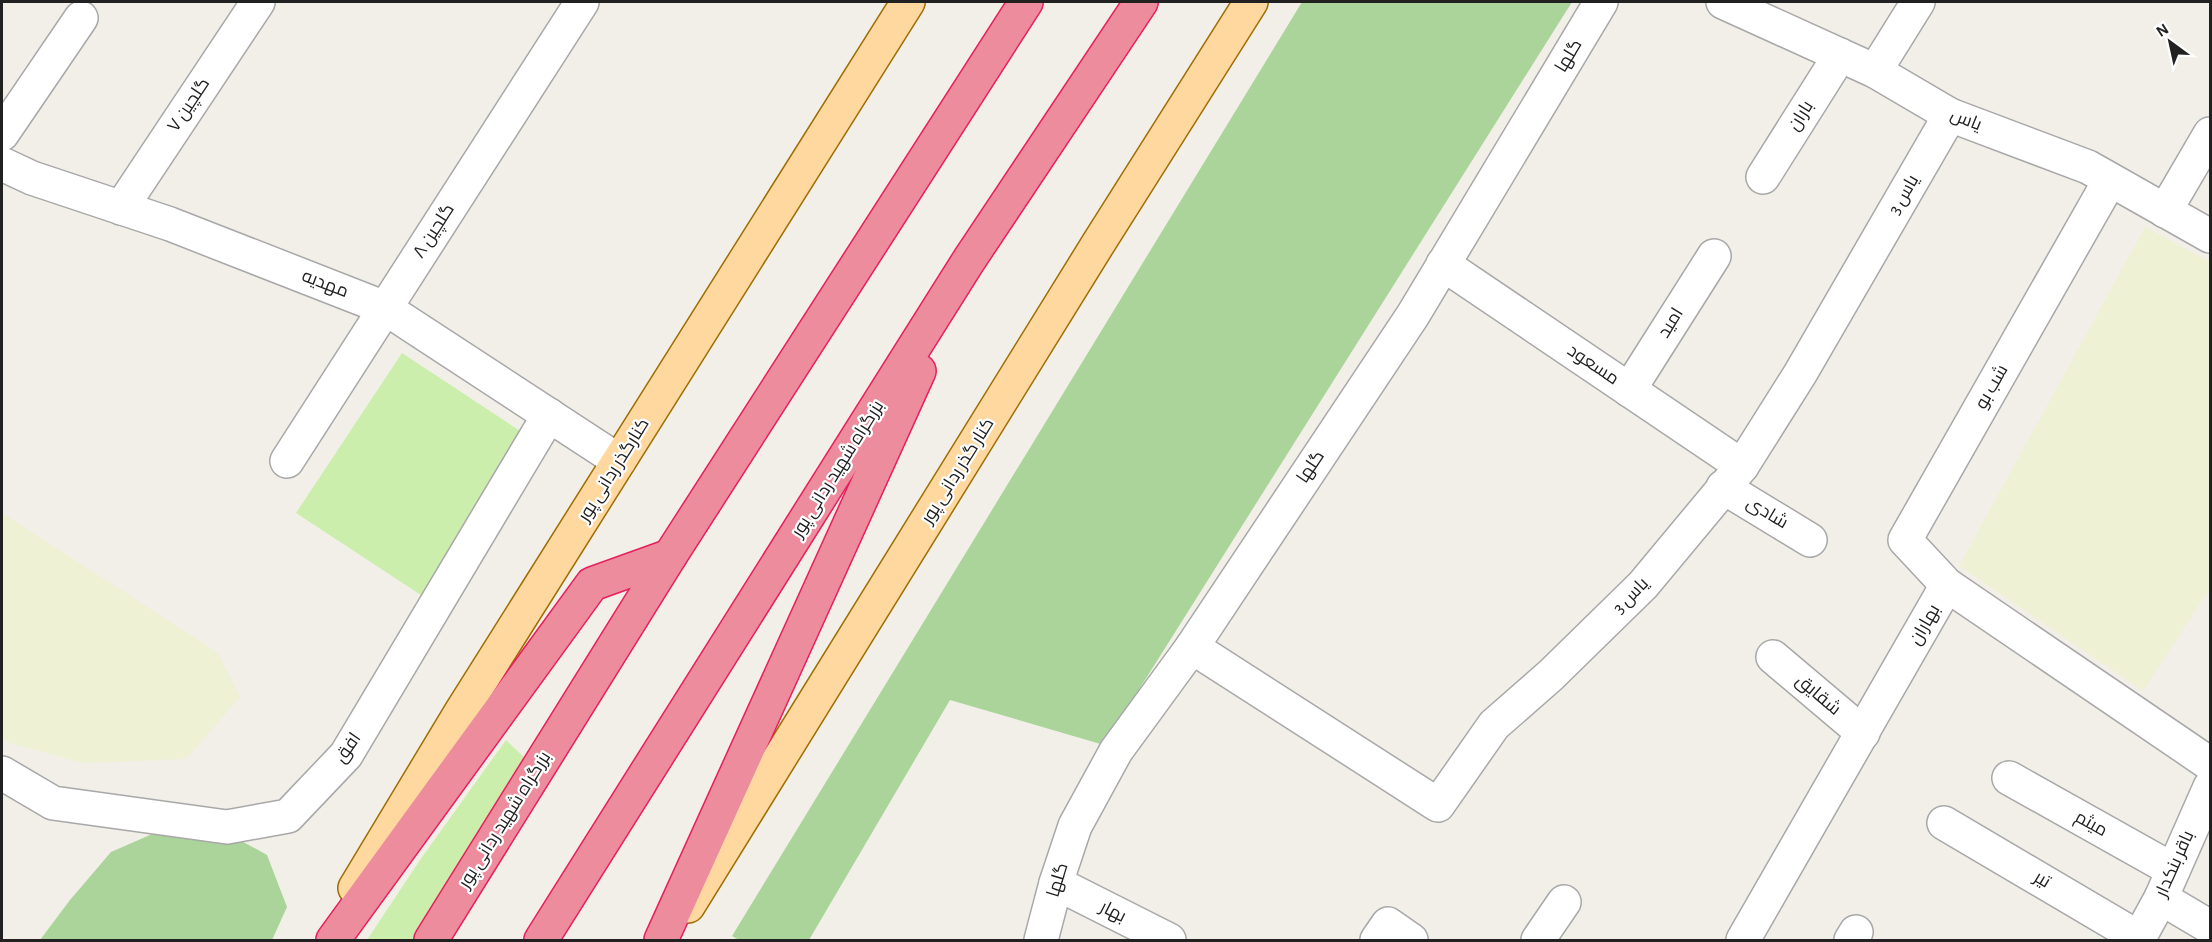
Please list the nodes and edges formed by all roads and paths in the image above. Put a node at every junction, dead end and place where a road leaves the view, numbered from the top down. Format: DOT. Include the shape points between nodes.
graph roads {
  1 [pos="258,2"];
  2 [pos="582,2"];
  3 [pos="908,2"];
  4 [pos="1026,2"];
  5 [pos="1141,2"];
  6 [pos="1251,2"];
  7 [pos="1601,2"];
  8 [pos="1723,2"];
  9 [pos="1918,2"];
  10 [pos="81,18"];
  11 [pos="1840,55"];
  12 [pos="1875,71"];
  13 [pos="1950,115"];
  14 [pos="2,134"];
  15 [pos="2211,134"];
  16 [pos="2,164"];
  17 [pos="1763,177"];
  18 [pos="2110,180"];
  19 [pos="121,208"];
  20 [pos="2165,211"];
  21 [pos="2211,236"];
  22 [pos="1714,256"];
  23 [pos="969,260"];
  24 [pos="1443,264"];
  25 [pos="385,308"];
  26 [pos="1629,390"];
  27 [pos="549,415"];
  28 [pos="287,461"];
  29 [pos="619,461"];
  30 [pos="1733,477"];
  31 [pos="1810,540"];
  32 [pos="670,556"];
  33 [pos="1947,585"];
  34 [pos="1192,647"];
  35 [pos="1773,657"];
  36 [pos="1863,733"];
  37 [pos="2211,765"];
  38 [pos="2,773"];
  39 [pos="2009,778"];
  40 [pos="2211,787"];
  41 [pos="1944,823"];
  42 [pos="1056,883"];
  43 [pos="2167,884"];
  44 [pos="1564,903"];
  45 [pos="2211,927"];
  46 [pos="2138,939"];
  47 [pos="324,940"];
  48 [pos="333,940"];
  49 [pos="430,940"];
  50 [pos="541,940"];
  51 [pos="661,940"];
  52 [pos="667,940"];
  53 [pos="1041,940"];
  54 [pos="1169,940"];
  55 [pos="1377,940"];
  56 [pos="1411,940"];
  57 [pos="1538,940"];
  58 [pos="1743,940"];
  1 -- 19 [label="street, گلچین ۷"];
  2 -- 25 [label="street, گلچین ۸"];
  3 -- 29 [label="main road, کنارگذر ردانی پور"];
  4 -- 32 [label="highway, بزرگراه شهید ردانی پور"];
  5 -- 23 [label="highway, بزرگراه شهید ردانی پور"];
  6 -- 52 [label="main road, کنار گذر ردانی پور"];
  7 -- 24 [label="street, گلها"];
  8 -- 11 [label="street, یاس"];
  9 -- 12 [label="street"];
  10 -- 14 [label="street"];
  11 -- 12 [label="street, یاس"];
  11 -- 17 [label="street, باران"];
  12 -- 13 [label="street, یاس"];
  13 -- 18 [label="street, یاس" via="2088,167"];
  13 -- 30 [label="street, یاس 3" via="1800,374"];
  15 -- 20 [label="street"];
  16 -- 19 [label="street, مهدیه"];
  18 -- 20 [label="street, یاس"];
  18 -- 33 [label="street, شب بو" via="1905,540"];
  19 -- 25 [label="street, مهدیه"];
  20 -- 21 [label="street, یاس"];
  22 -- 26 [label="street, امید"];
  23 -- 50 [label="highway, بزرگراه شهید ردانی پور"];
  23 -- 51 [label="highway"];
  24 -- 26 [label="street, مسعود"];
  24 -- 34 [label="street, گلها"];
  25 -- 27 [label="street, مهدیه"];
  25 -- 28 [label="street, گلچین ۸"];
  26 -- 30 [label="street, مسعود"];
  27 -- 29 [label="street, مهدیه"];
  27 -- 38 [label="street, افق" via="346,755 288,816 227,827 52,803"];
  29 -- 47 [label="main road, کنارگذر ردانی پور"];
  30 -- 31 [label="street, شادی"];
  30 -- 34 [label="street, یاس 3" via="1643,585 1494,725 1438,805"];
  32 -- 48 [label="highway" via="592,584"];
  32 -- 49 [label="highway, بزرگراه شهید ردانی پور"];
  33 -- 36 [label="street, بهاران"];
  33 -- 37 [label="street, بهاران"];
  34 -- 42 [label="street, گلها" via="1116,751 1075,826"];
  35 -- 36 [label="street, شقایق"];
  36 -- 58 [label="street, بهاران"];
  39 -- 43 [label="street, میثم"];
  40 -- 43 [label="street, باقر بنکدار"];
  41 -- 46 [label="street, تیر"];
  42 -- 53 [label="street, گلها"];
  42 -- 54 [label="street, بهار"];
  43 -- 45 [label="street, میثم"];
  43 -- 46 [label="street, باقر بنکدار"];
  44 -- 57 [label="street"];
  55 -- 56 [label="street" via="1388,924"];
}
